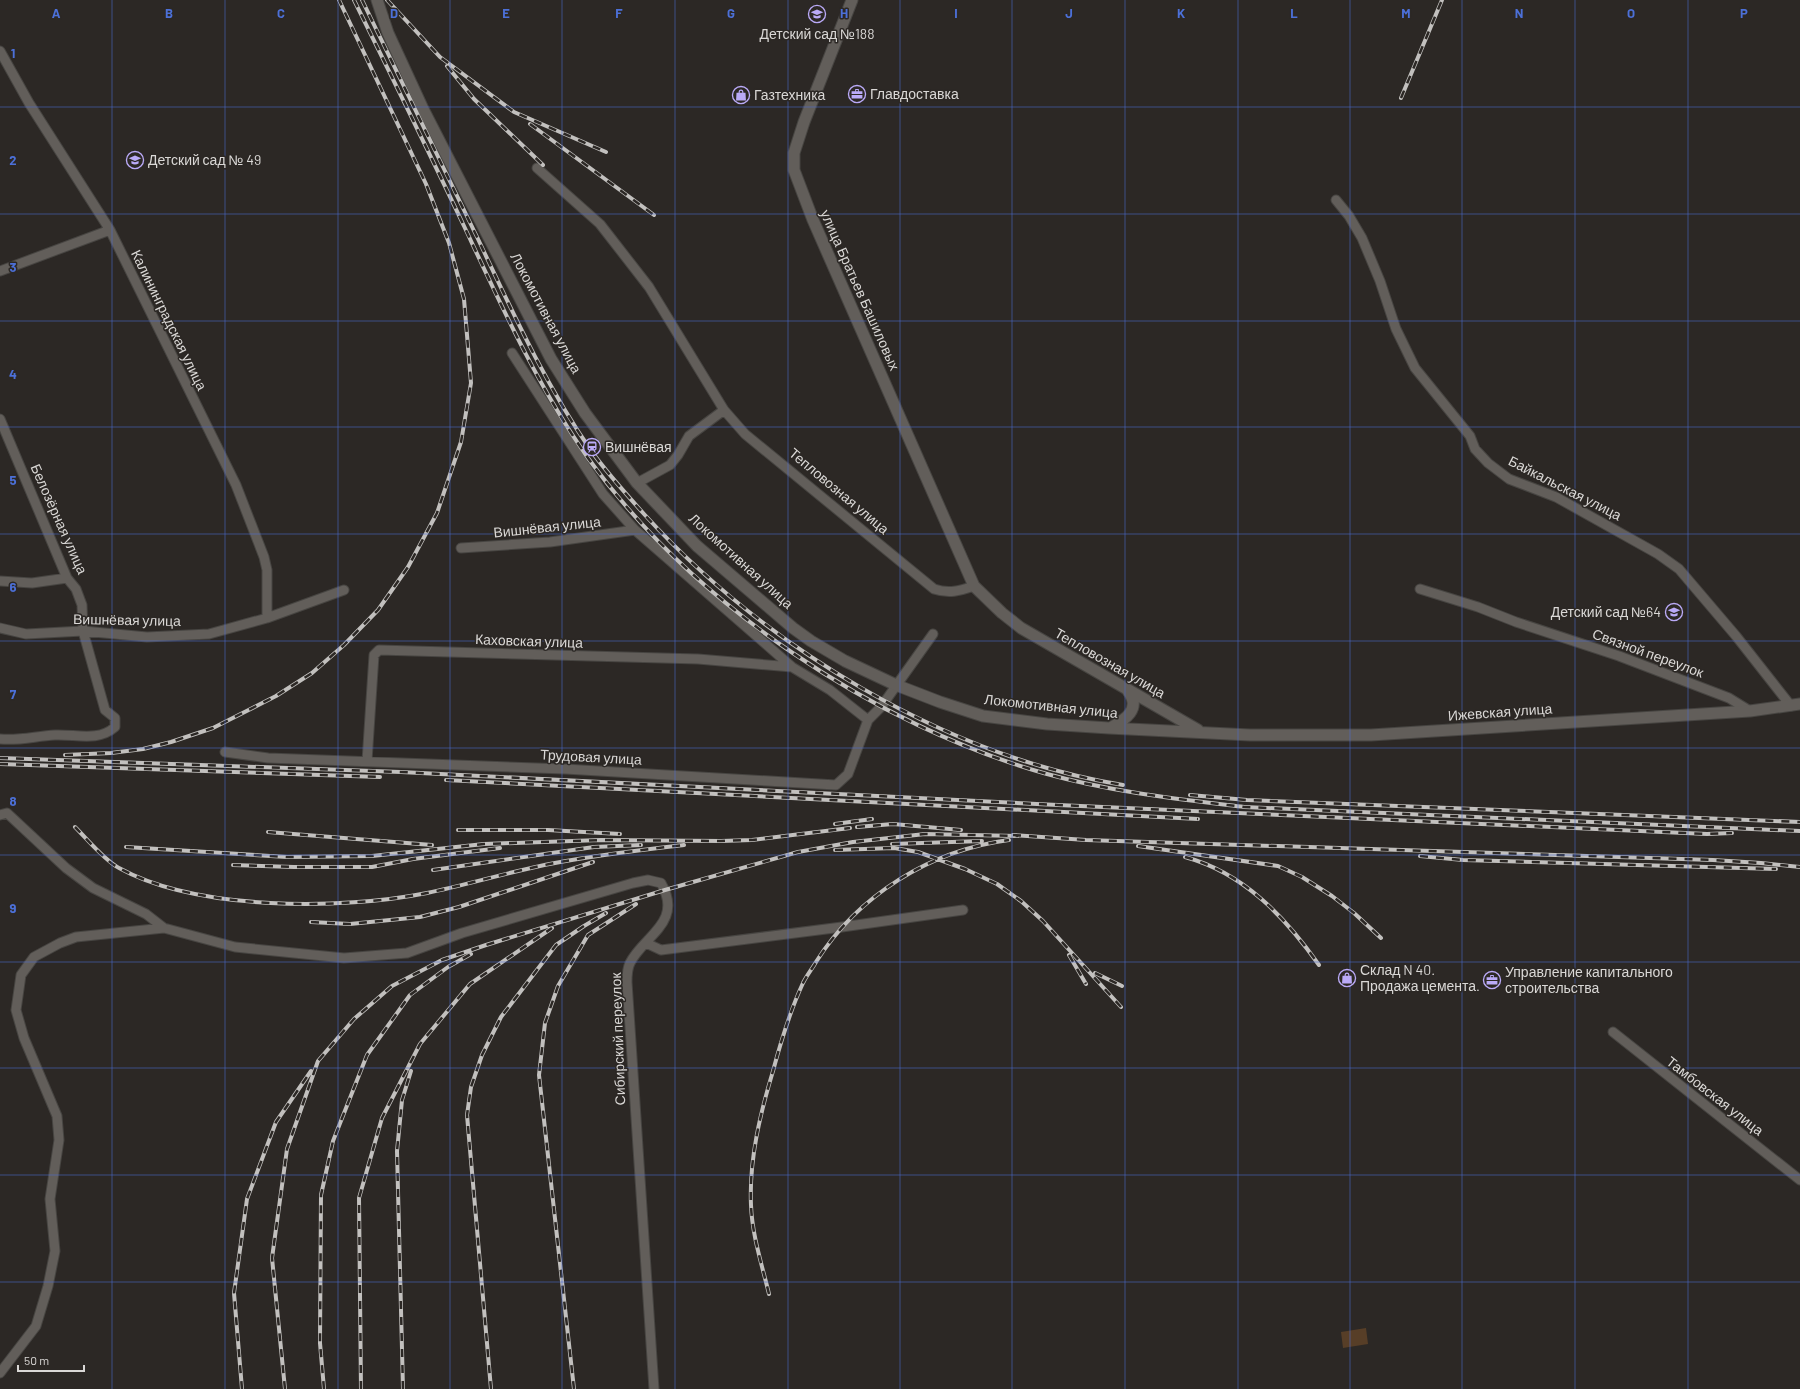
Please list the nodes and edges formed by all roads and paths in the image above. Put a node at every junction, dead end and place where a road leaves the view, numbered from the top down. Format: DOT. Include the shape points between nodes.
graph roads {
  1 [pos="377,0"];
  2 [pos="852,0"];
  3 [pos="0,51"];
  4 [pos="537,168"];
  5 [pos="1336,200"];
  6 [pos="110,230"];
  7 [pos="0,271"];
  8 [pos="512,353"];
  9 [pos="724,410"];
  10 [pos="0,419"];
  11 [pos="637,483"];
  12 [pos="635,530"];
  13 [pos="462,548"];
  14 [pos="67,578"];
  15 [pos="0,581"];
  16 [pos="974,586"];
  17 [pos="1420,589"];
  18 [pos="344,590"];
  19 [pos="267,618"];
  20 [pos="0,628"];
  21 [pos="83,632"];
  22 [pos="933,634"];
  23 [pos="792,667"];
  24 [pos="896,685"];
  25 [pos="1128,691"];
  26 [pos="1795,705"];
  27 [pos="1750,711"];
  28 [pos="868,720"];
  29 [pos="1109,728"];
  30 [pos="1201,732"];
  31 [pos="0,739"];
  32 [pos="225,752"];
  33 [pos="366,761"];
  34 [pos="4,814"];
  35 [pos="963,910"];
  36 [pos="164,928"];
  37 [pos="646,943"];
  38 [pos="1614,1032"];
  39 [pos="1800,1180"];
  40 [pos="0,1373"];
  41 [pos="654,1389"];
  1 -- 11 [label="street, Локомотивная улица" via="388,33 423,109 551,359 585,413"];
  2 -- 16 [label="street, улица Братьев Башиловых" via="804,122 794,153 794,170 813,220"];
  3 -- 6 [label="street, Калининградская улица"];
  4 -- 9 [label="street, Тепловозная улица" via="600,224 650,287"];
  5 -- 26 [label="street, Байкальская улица" via="1362,238 1396,329 1415,368 1470,436 1475,449 1509,479 1556,496 1658,554 1679,569"];
  6 -- 7 [label="street"];
  6 -- 19 [label="street, Калининградская улица" via="236,485 264,557 267,570"];
  8 -- 12 [label="street" via="603,494"];
  9 -- 11 [label="street" via="689,436 670,465"];
  9 -- 16 [label="street, Тепловозная улица" via="745,434 934,589 946,593"];
  10 -- 14 [label="street, Белозёрная улица"];
  11 -- 24 [label="street, Локомотивная улица" via="697,546 793,628 827,652"];
  12 -- 13 [label="street, Вишнёвая улица" via="550,542"];
  12 -- 23 [label="street"];
  14 -- 15 [label="street" via="32,583"];
  14 -- 21 [label="street, Белозёрная улица" via="76,589 82,605"];
  16 -- 25 [label="street, Тепловозная улица" via="1021,628"];
  17 -- 27 [label="street, Связной переулок" via="1619,656 1729,698"];
  18 -- 19 [label="street, Вишнёвая улица"];
  19 -- 21 [label="street, Вишнёвая улица" via="209,634 146,637"];
  20 -- 21 [label="street, Вишнёвая улица" via="26,634"];
  21 -- 31 [label="street" via="105,710 115,718 115,727 109,732 88,737 56,735"];
  22 -- 24 [label="street, Трудовая улица"];
  23 -- 28 [label="street" via="830,690"];
  23 -- 33 [label="street, Каховская улица" via="698,660 379,650 374,655"];
  24 -- 28 [label="street, Трудовая улица" via="881,707"];
  24 -- 29 [label="street, Локомотивная улица" via="983,716"];
  25 -- 29 [label="street" via="1132,701 1131,712 1122,722"];
  25 -- 30 [label="street, Тепловозная улица"];
  26 -- 27 [label="street, Ижевская улица"];
  27 -- 30 [label="street, Ижевская улица" via="1371,735 1292,736"];
  28 -- 33 [label="street, Трудовая улица" via="848,774 836,785 565,769"];
  29 -- 30 [label="street, Локомотивная улица"];
  32 -- 33 [label="street, Трудовая улица" via="268,758"];
  34 -- 36 [label="street" via="88,884 146,914"];
  35 -- 37 [label="street" via="660,950"];
  36 -- 37 [label="street, Сибирский переулок" via="243,948 344,958 406,953 462,933 633,882 648,880 661,883 667,902 666,915 661,925"];
  36 -- 40 [label="street" via="76,937 34,957 21,975 16,1010 24,1038 57,1116 59,1140 50,1199 55,1251 36,1326"];
  37 -- 41 [label="street, Сибирский переулок" via="630,963 627,982"];
  38 -- 39 [label="street, Тамбовская улица"];
}
